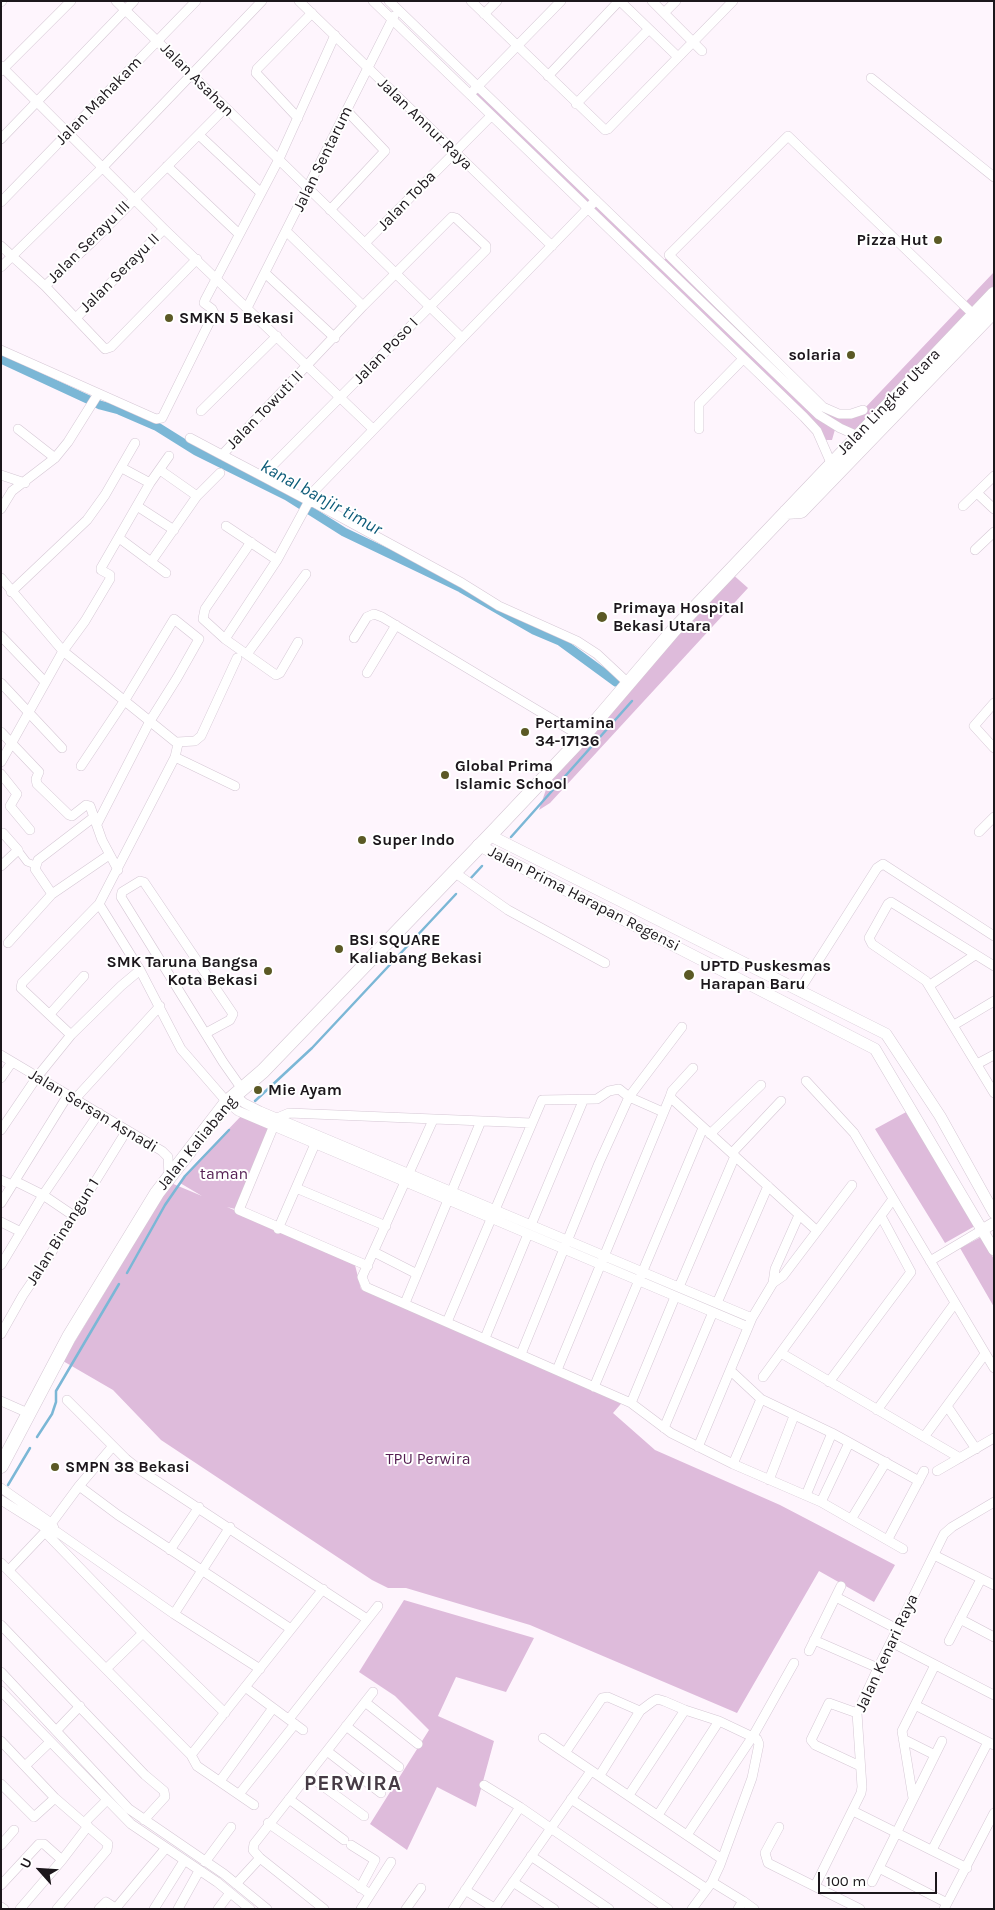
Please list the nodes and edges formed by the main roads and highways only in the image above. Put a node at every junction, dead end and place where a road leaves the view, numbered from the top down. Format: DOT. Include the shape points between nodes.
graph roads {
  1 [pos="994,294"];
  2 [pos="994,311"];
  3 [pos="786,512"];
  4 [pos="489,851"];
  5 [pos="1,1466"];
  1 -- 3 [label="main road, Jalan Lingkar Utara"];
  2 -- 3 [label="main road, Jalan Lingkar Utara" via="801,511"];
  3 -- 4 [label="main road, Jalan Lingkar Utara" via="625,684"];
  4 -- 5 [label="main road, Jalan Kaliabang" via="457,874 237,1097 169,1176 69,1336"];
}
